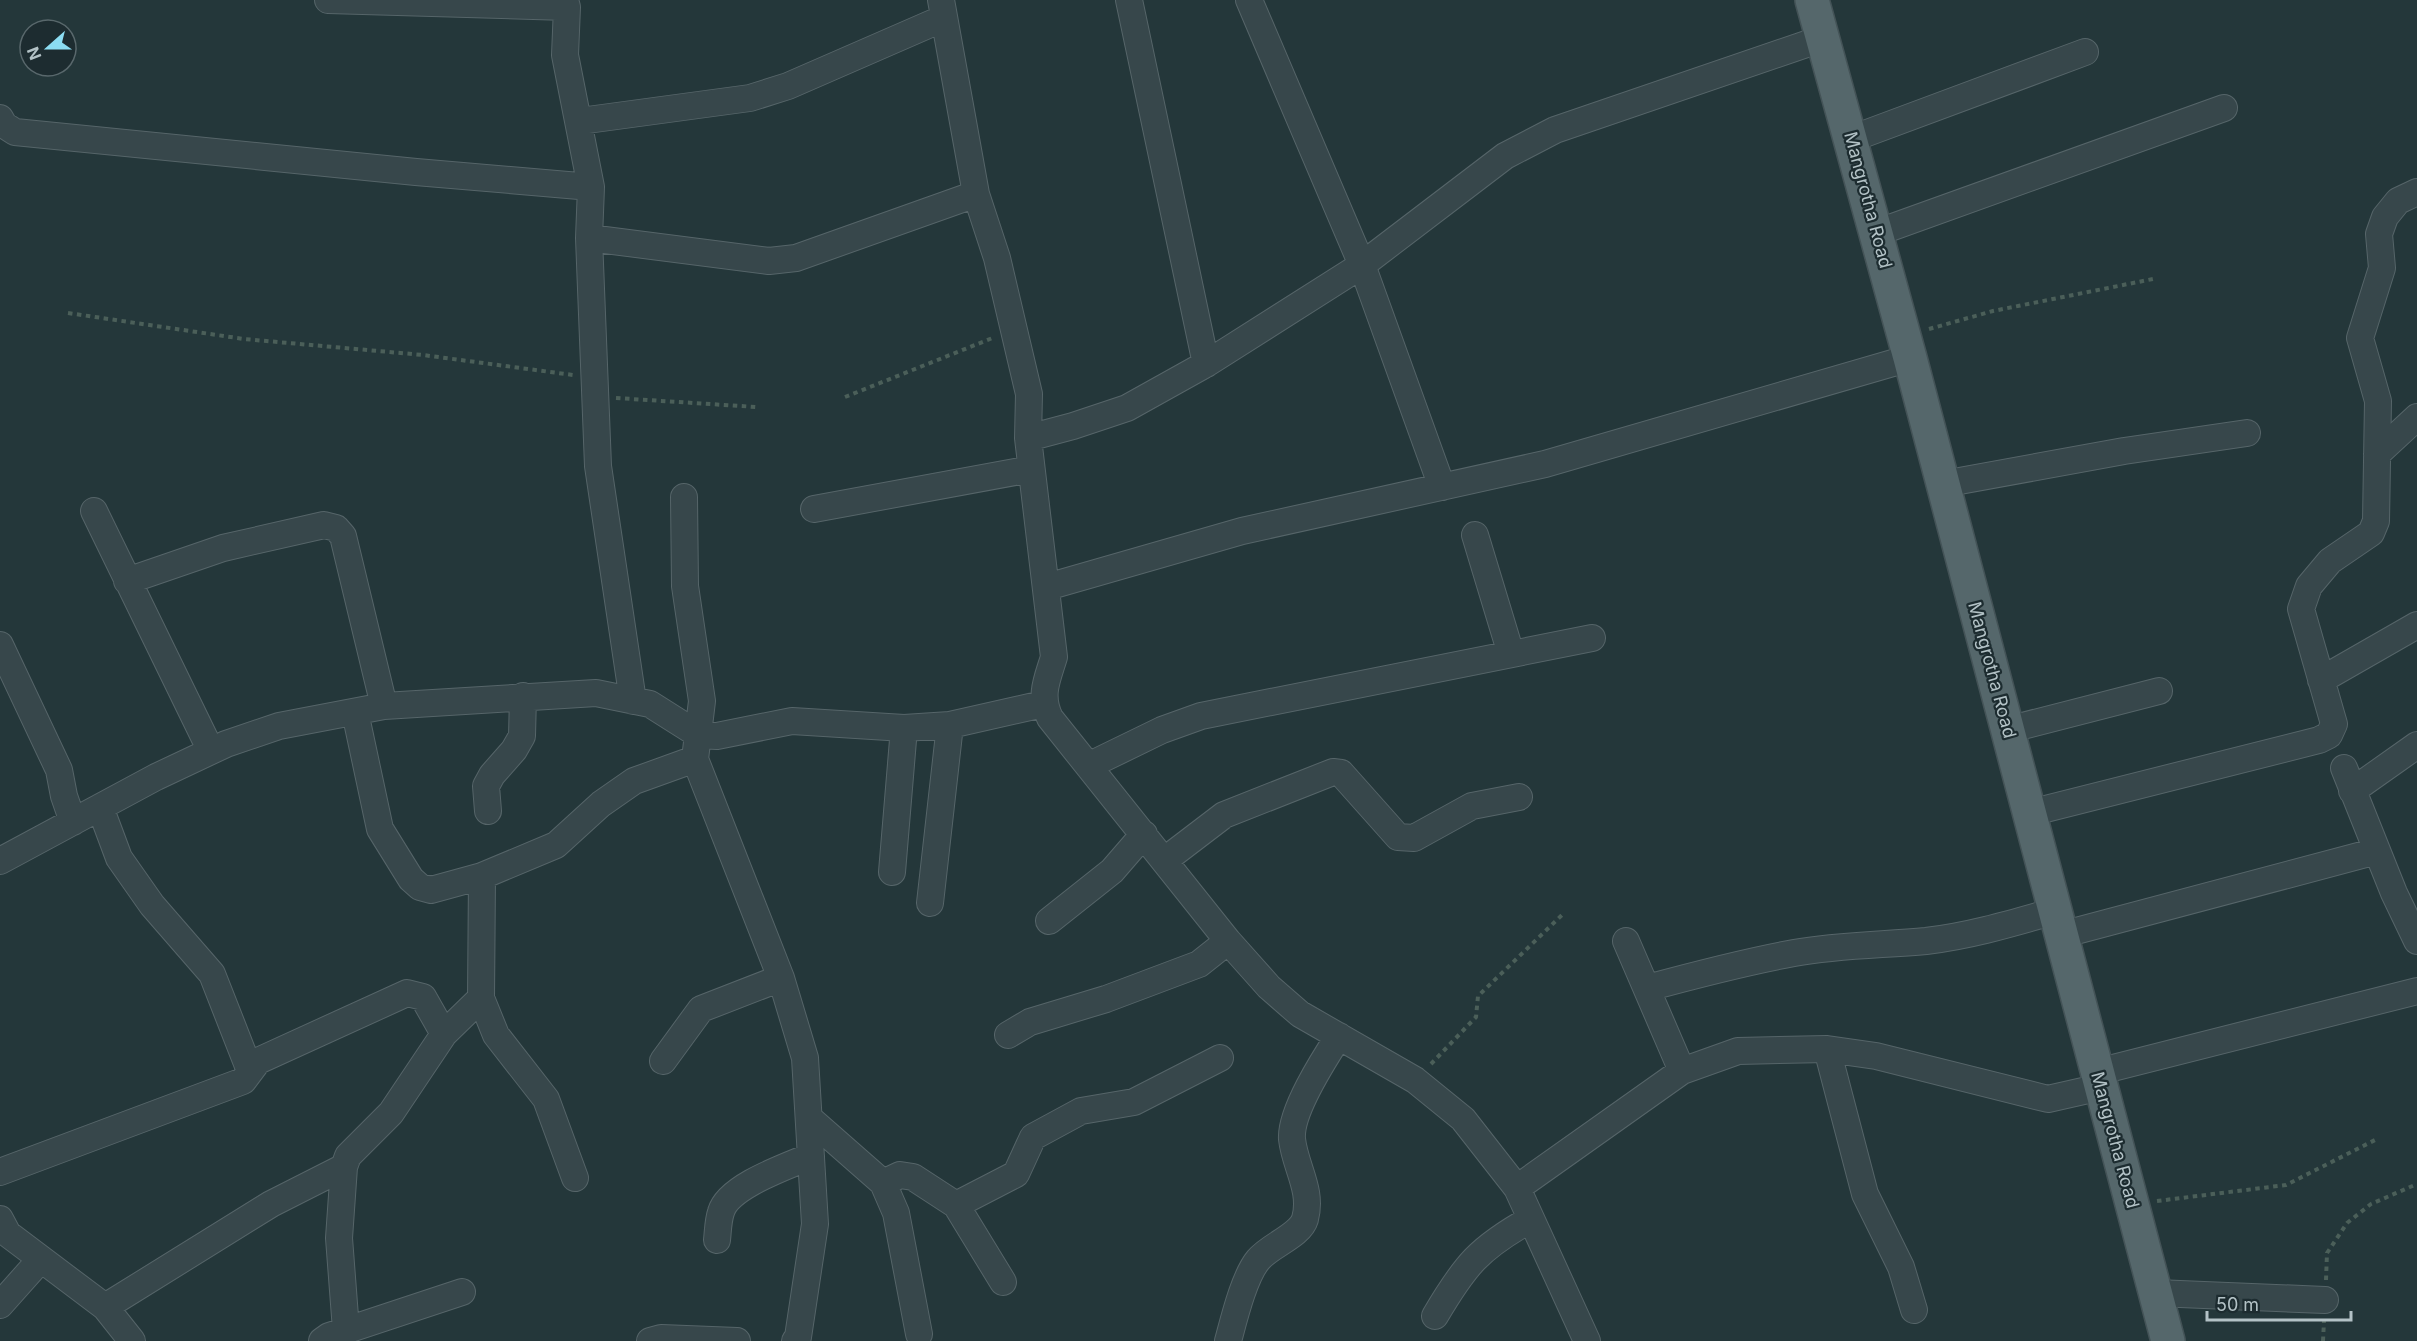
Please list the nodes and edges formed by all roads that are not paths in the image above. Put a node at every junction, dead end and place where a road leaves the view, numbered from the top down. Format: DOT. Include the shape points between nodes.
graph roads {
  1 [pos="328,0"];
  2 [pos="1130,0"];
  3 [pos="1249,0"];
  4 [pos="1812,0"];
  5 [pos="566,3"];
  6 [pos="943,9"];
  7 [pos="1824,38"];
  8 [pos="2085,52"];
  9 [pos="2224,108"];
  10 [pos="0,118"];
  11 [pos="580,121"];
  12 [pos="1851,139"];
  13 [pos="591,187"];
  14 [pos="2417,192"];
  15 [pos="976,194"];
  16 [pos="1876,233"];
  17 [pos="589,238"];
  18 [pos="1362,265"];
  19 [pos="1907,347"];
  20 [pos="1206,364"];
  21 [pos="2417,417"];
  22 [pos="2247,433"];
  23 [pos="1028,438"];
  24 [pos="2377,454"];
  25 [pos="1031,469"];
  26 [pos="1943,484"];
  27 [pos="1442,487"];
  28 [pos="684,497"];
  29 [pos="814,509"];
  30 [pos="94,511"];
  31 [pos="1476,535"];
  32 [pos="127,581"];
  33 [pos="1047,586"];
  34 [pos="2417,625"];
  35 [pos="1592,638"];
  36 [pos="0,645"];
  37 [pos="1511,654"];
  38 [pos="2321,680"];
  39 [pos="2159,691"];
  40 [pos="523,696"];
  41 [pos="633,701"];
  42 [pos="1043,704"];
  43 [pos="384,706"];
  44 [pos="355,712"];
  45 [pos="950,725"];
  46 [pos="904,728"];
  47 [pos="2007,730"];
  48 [pos="2417,746"];
  49 [pos="697,747"];
  50 [pos="211,751"];
  51 [pos="1090,765"];
  52 [pos="1520,797"];
  53 [pos="100,807"];
  54 [pos="488,811"];
  55 [pos="2030,813"];
  56 [pos="73,822"];
  57 [pos="1144,834"];
  58 [pos="2377,851"];
  59 [pos="1165,860"];
  60 [pos="0,861"];
  61 [pos="892,872"];
  62 [pos="482,876"];
  63 [pos="930,903"];
  64 [pos="1049,921"];
  65 [pos="2058,923"];
  66 [pos="1228,941"];
  67 [pos="1626,941"];
  68 [pos="2417,941"];
  69 [pos="781,978"];
  70 [pos="1647,988"];
  71 [pos="2417,991"];
  72 [pos="481,998"];
  73 [pos="444,1034"];
  74 [pos="1008,1035"];
  75 [pos="1339,1036"];
  76 [pos="1827,1049"];
  77 [pos="1220,1058"];
  78 [pos="663,1061"];
  79 [pos="250,1071"];
  80 [pos="1682,1071"];
  81 [pos="2099,1080"];
  82 [pos="809,1118"];
  83 [pos="811,1156"];
  84 [pos="344,1167"];
  85 [pos="0,1172"];
  86 [pos="575,1178"];
  87 [pos="883,1183"];
  88 [pos="1517,1188"];
  89 [pos="956,1205"];
  90 [pos="0,1219"];
  91 [pos="1531,1219"];
  92 [pos="717,1240"];
  93 [pos="41,1259"];
  94 [pos="1003,1282"];
  95 [pos="462,1292"];
  96 [pos="2156,1293"];
  97 [pos="2325,1300"];
  98 [pos="0,1305"];
  99 [pos="105,1307"];
  100 [pos="1914,1310"];
  101 [pos="1436,1316"];
  102 [pos="346,1330"];
  103 [pos="919,1334"];
  104 [pos="132,1341"];
  105 [pos="322,1341"];
  106 [pos="650,1341"];
  107 [pos="737,1341"];
  108 [pos="795,1341"];
  109 [pos="1228,1341"];
  110 [pos="1587,1341"];
  111 [pos="2168,1341"];
  1 -- 5 [label="street"];
  2 -- 20 [label="street"];
  3 -- 18 [label="street"];
  4 -- 7 [label="main road, Mangrotha Road"];
  5 -- 11 [label="street" via="565,55"];
  6 -- 11 [label="street" via="788,87 750,98"];
  6 -- 15 [label="street"];
  7 -- 12 [label="main road, Mangrotha Road"];
  7 -- 18 [label="street" via="1556,130 1505,156"];
  8 -- 12 [label="street"];
  9 -- 16 [label="street"];
  10 -- 13 [label="street" via="15,132"];
  11 -- 13 [label="street"];
  12 -- 16 [label="main road, Mangrotha Road"];
  13 -- 17 [label="street"];
  14 -- 24 [label="street" via="2397,201 2385,217 2379,234 2382,268 2360,338 2378,401"];
  15 -- 17 [label="street" via="796,258 769,261"];
  15 -- 23 [label="street" via="997,258 1029,394"];
  16 -- 19 [label="main road, Mangrotha Road"];
  17 -- 41 [label="street" via="602,504"];
  18 -- 20 [label="street"];
  18 -- 27 [label="street"];
  19 -- 26 [label="main road, Mangrotha Road"];
  19 -- 27 [label="street" via="1545,464"];
  20 -- 23 [label="street" via="1127,408"];
  21 -- 24 [label="street"];
  22 -- 26 [label="street"];
  23 -- 25 [label="street"];
  24 -- 38 [label="street" via="2376,521 2371,533 2330,561 2309,586 2301,609"];
  25 -- 29 [label="street"];
  25 -- 33 [label="street"];
  26 -- 47 [label="main road, Mangrotha Road"];
  27 -- 33 [label="street" via="1242,531"];
  28 -- 49 [label="street" via="685,586 702,701"];
  30 -- 32 [label="street"];
  31 -- 37 [label="street"];
  32 -- 43 [label="street" via="223,548 324,525 336,528 343,537"];
  32 -- 50 [label="street"];
  33 -- 42 [label="street" via="1054,657"];
  34 -- 38 [label="street"];
  35 -- 37 [label="street"];
  36 -- 56 [label="street" via="59,770"];
  37 -- 51 [label="street" via="1202,716"];
  38 -- 55 [label="street" via="2334,724 2329,735 2319,740"];
  39 -- 47 [label="street"];
  40 -- 41 [label="street" via="596,693"];
  40 -- 43 [label="street"];
  40 -- 54 [label="street" via="522,736 486,786"];
  41 -- 49 [label="street" via="650,704"];
  42 -- 45 [label="street"];
  42 -- 51 [label="street"];
  43 -- 44 [label="street"];
  44 -- 50 [label="street" via="279,726"];
  44 -- 62 [label="street" via="380,829 411,879 431,890"];
  45 -- 46 [label="street"];
  45 -- 63 [label="street"];
  46 -- 49 [label="street" via="792,721 717,736"];
  46 -- 61 [label="street"];
  47 -- 55 [label="main road, Mangrotha Road"];
  48 -- 58 [label="street" via="2348,780"];
  49 -- 62 [label="street" via="634,781 555,845"];
  49 -- 69 [label="street"];
  50 -- 53 [label="street"];
  51 -- 57 [label="street"];
  52 -- 59 [label="street" via="1472,806 1407,839 1398,837 1341,773 1333,772 1224,815"];
  53 -- 56 [label="street"];
  53 -- 79 [label="street" via="119,858 152,905 212,974"];
  55 -- 65 [label="main road, Mangrotha Road"];
  56 -- 60 [label="street"];
  57 -- 59 [label="street"];
  57 -- 64 [label="street" via="1112,871"];
  58 -- 65 [label="street"];
  58 -- 68 [label="street"];
  59 -- 66 [label="street"];
  62 -- 72 [label="street"];
  65 -- 70 [label="street" via="1795,953"];
  65 -- 81 [label="main road, Mangrotha Road"];
  66 -- 74 [label="street" via="1199,964 1030,1022"];
  66 -- 75 [label="street" via="1269,987 1300,1014"];
  67 -- 70 [label="street"];
  69 -- 78 [label="street" via="701,1009"];
  69 -- 82 [label="street" via="805,1058"];
  70 -- 80 [label="street"];
  71 -- 81 [label="street"];
  72 -- 73 [label="street"];
  72 -- 86 [label="street" via="496,1035 546,1099"];
  73 -- 79 [label="street" via="423,997 407,993 258,1061"];
  73 -- 84 [label="street" via="391,1113 348,1156"];
  75 -- 88 [label="street" via="1415,1080 1463,1119"];
  75 -- 109 [label="street" via="1317,1070 1292,1126 1307,1203 1304,1221 1299,1230 1276,1243 1257,1261 1236,1310"];
  76 -- 80 [label="street" via="1738,1051"];
  76 -- 81 [label="street" via="1906,1062 2048,1099"];
  76 -- 100 [label="street" via="1865,1194 1901,1267"];
  77 -- 89 [label="street" via="1134,1102 1081,1111 1033,1137 1016,1174"];
  79 -- 85 [label="street" via="243,1080"];
  80 -- 88 [label="street"];
  81 -- 96 [label="main road, Mangrotha Road"];
  82 -- 83 [label="street"];
  82 -- 87 [label="street"];
  83 -- 92 [label="street" via="762,1177 730,1197 721,1210"];
  83 -- 108 [label="street" via="815,1224"];
  84 -- 99 [label="street" via="271,1204"];
  84 -- 102 [label="street" via="339,1238"];
  87 -- 89 [label="street" via="900,1175 913,1177"];
  87 -- 103 [label="street" via="896,1214"];
  88 -- 91 [label="street"];
  89 -- 94 [label="street"];
  90 -- 93 [label="street" via="8,1234"];
  91 -- 101 [label="street" via="1478,1254 1460,1274"];
  91 -- 110 [label="street"];
  93 -- 98 [label="street"];
  93 -- 99 [label="street"];
  95 -- 102 [label="street"];
  96 -- 97 [label="street"];
  96 -- 111 [label="main road, Mangrotha Road"];
  99 -- 104 [label="street"];
  102 -- 105 [label="street"];
  106 -- 107 [label="street"];
}
